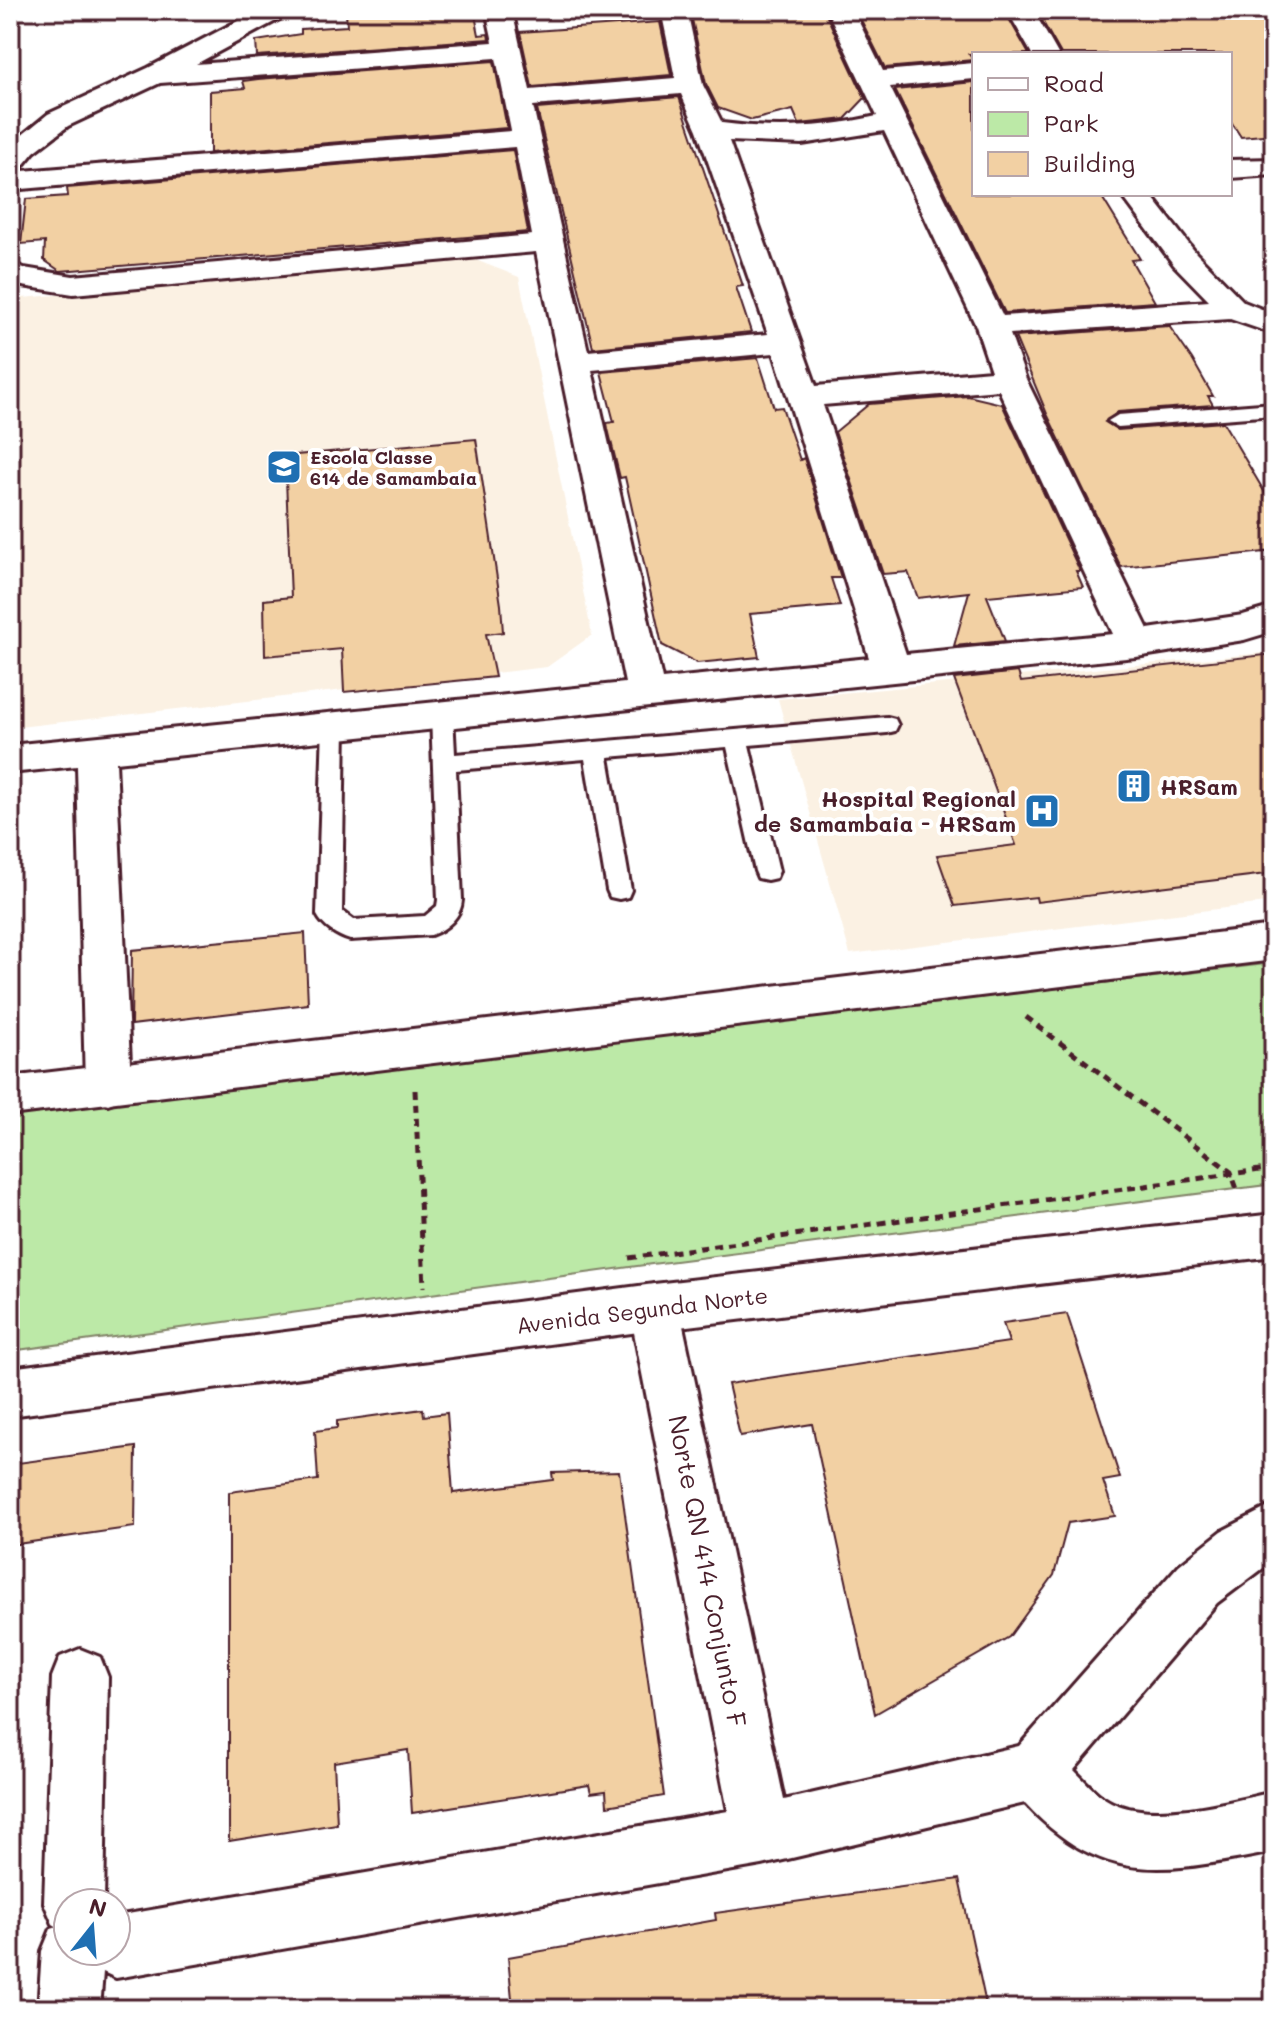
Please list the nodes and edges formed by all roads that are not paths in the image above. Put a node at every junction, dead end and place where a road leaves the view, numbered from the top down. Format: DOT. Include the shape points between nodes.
graph roads {
  1 [pos="278,10"];
  2 [pos="499,10"];
  3 [pos="674,10"];
  4 [pos="840,10"];
  5 [pos="1020,10"];
  6 [pos="507,49"];
  7 [pos="1044,52"];
  8 [pos="972,71"];
  9 [pos="154,75"];
  10 [pos="874,80"];
  11 [pos="690,85"];
  12 [pos="517,99"];
  13 [pos="893,121"];
  14 [pos="711,130"];
  15 [pos="525,138"];
  16 [pos="10,163"];
  17 [pos="1274,167"];
  18 [pos="1232,169"];
  19 [pos="10,181"];
  20 [pos="1137,196"];
  21 [pos="550,242"];
  22 [pos="11,275"];
  23 [pos="1233,309"];
  24 [pos="1274,325"];
  25 [pos="992,326"];
  26 [pos="786,342"];
  27 [pos="573,362"];
  28 [pos="1010,379"];
  29 [pos="803,397"];
  30 [pos="1274,409"];
  31 [pos="1118,421"];
  32 [pos="1274,618"];
  33 [pos="1136,644"];
  34 [pos="891,667"];
  35 [pos="646,694"];
  36 [pos="442,715"];
  37 [pos="334,725"];
  38 [pos="887,725"];
  39 [pos="736,738"];
  40 [pos="96,750"];
  41 [pos="595,750"];
  42 [pos="10,759"];
  43 [pos="444,763"];
  44 [pos="767,871"];
  45 [pos="619,890"];
  46 [pos="1274,943"];
  47 [pos="108,1085"];
  48 [pos="10,1096"];
  49 [pos="1263,1236"];
  50 [pos="654,1307"];
  51 [pos="10,1392"];
  52 [pos="1274,1530"];
  53 [pos="80,1677"];
  54 [pos="1035,1771"];
  55 [pos="1274,1822"];
  56 [pos="762,1835"];
  57 [pos="82,1887"];
  58 [pos="132,1944"];
  1 -- 9 [label="street"];
  2 -- 6 [label="street"];
  3 -- 11 [label="street"];
  4 -- 10 [label="street"];
  5 -- 7 [label="street"];
  6 -- 9 [label="street"];
  6 -- 12 [label="street"];
  8 -- 10 [label="street"];
  9 -- 16 [label="street" via="63,117 31,139"];
  10 -- 13 [label="street"];
  11 -- 12 [label="street"];
  11 -- 14 [label="street"];
  12 -- 15 [label="street"];
  13 -- 14 [label="street" via="815,137 761,138"];
  13 -- 25 [label="street"];
  14 -- 26 [label="street"];
  15 -- 19 [label="street"];
  15 -- 21 [label="street"];
  17 -- 18 [label="street"];
  20 -- 23 [label="street" via="1185,259"];
  21 -- 22 [label="street" via="73,285"];
  21 -- 27 [label="street"];
  23 -- 24 [label="street"];
  23 -- 25 [label="street"];
  25 -- 28 [label="street"];
  26 -- 27 [label="street"];
  26 -- 29 [label="street"];
  27 -- 35 [label="street"];
  28 -- 29 [label="street"];
  28 -- 33 [label="street"];
  29 -- 34 [label="street"];
  30 -- 31 [label="lane"];
  32 -- 33 [label="street"];
  33 -- 34 [label="street"];
  34 -- 35 [label="street"];
  35 -- 36 [label="street"];
  36 -- 37 [label="street"];
  36 -- 43 [label="lane"];
  37 -- 40 [label="street"];
  37 -- 43 [label="lane" via="329,915 350,930 431,925 449,910"];
  38 -- 39 [label="lane"];
  39 -- 41 [label="lane"];
  39 -- 44 [label="lane"];
  40 -- 42 [label="street"];
  40 -- 47 [label="street"];
  41 -- 43 [label="lane"];
  41 -- 45 [label="lane"];
  46 -- 47 [label="street"];
  47 -- 48 [label="street"];
  49 -- 50 [label="street, Avenida Segunda Norte"];
  50 -- 51 [label="street, Avenida Segunda Norte"];
  50 -- 56 [label="street, Norte QN 414 Conjunto F"];
  52 -- 54 [label="street" via="1198,1584"];
  53 -- 57 [label="street"];
  54 -- 55 [label="street" via="1080,1816 1120,1836 1162,1841"];
  54 -- 56 [label="street"];
  56 -- 58 [label="street"];
}
